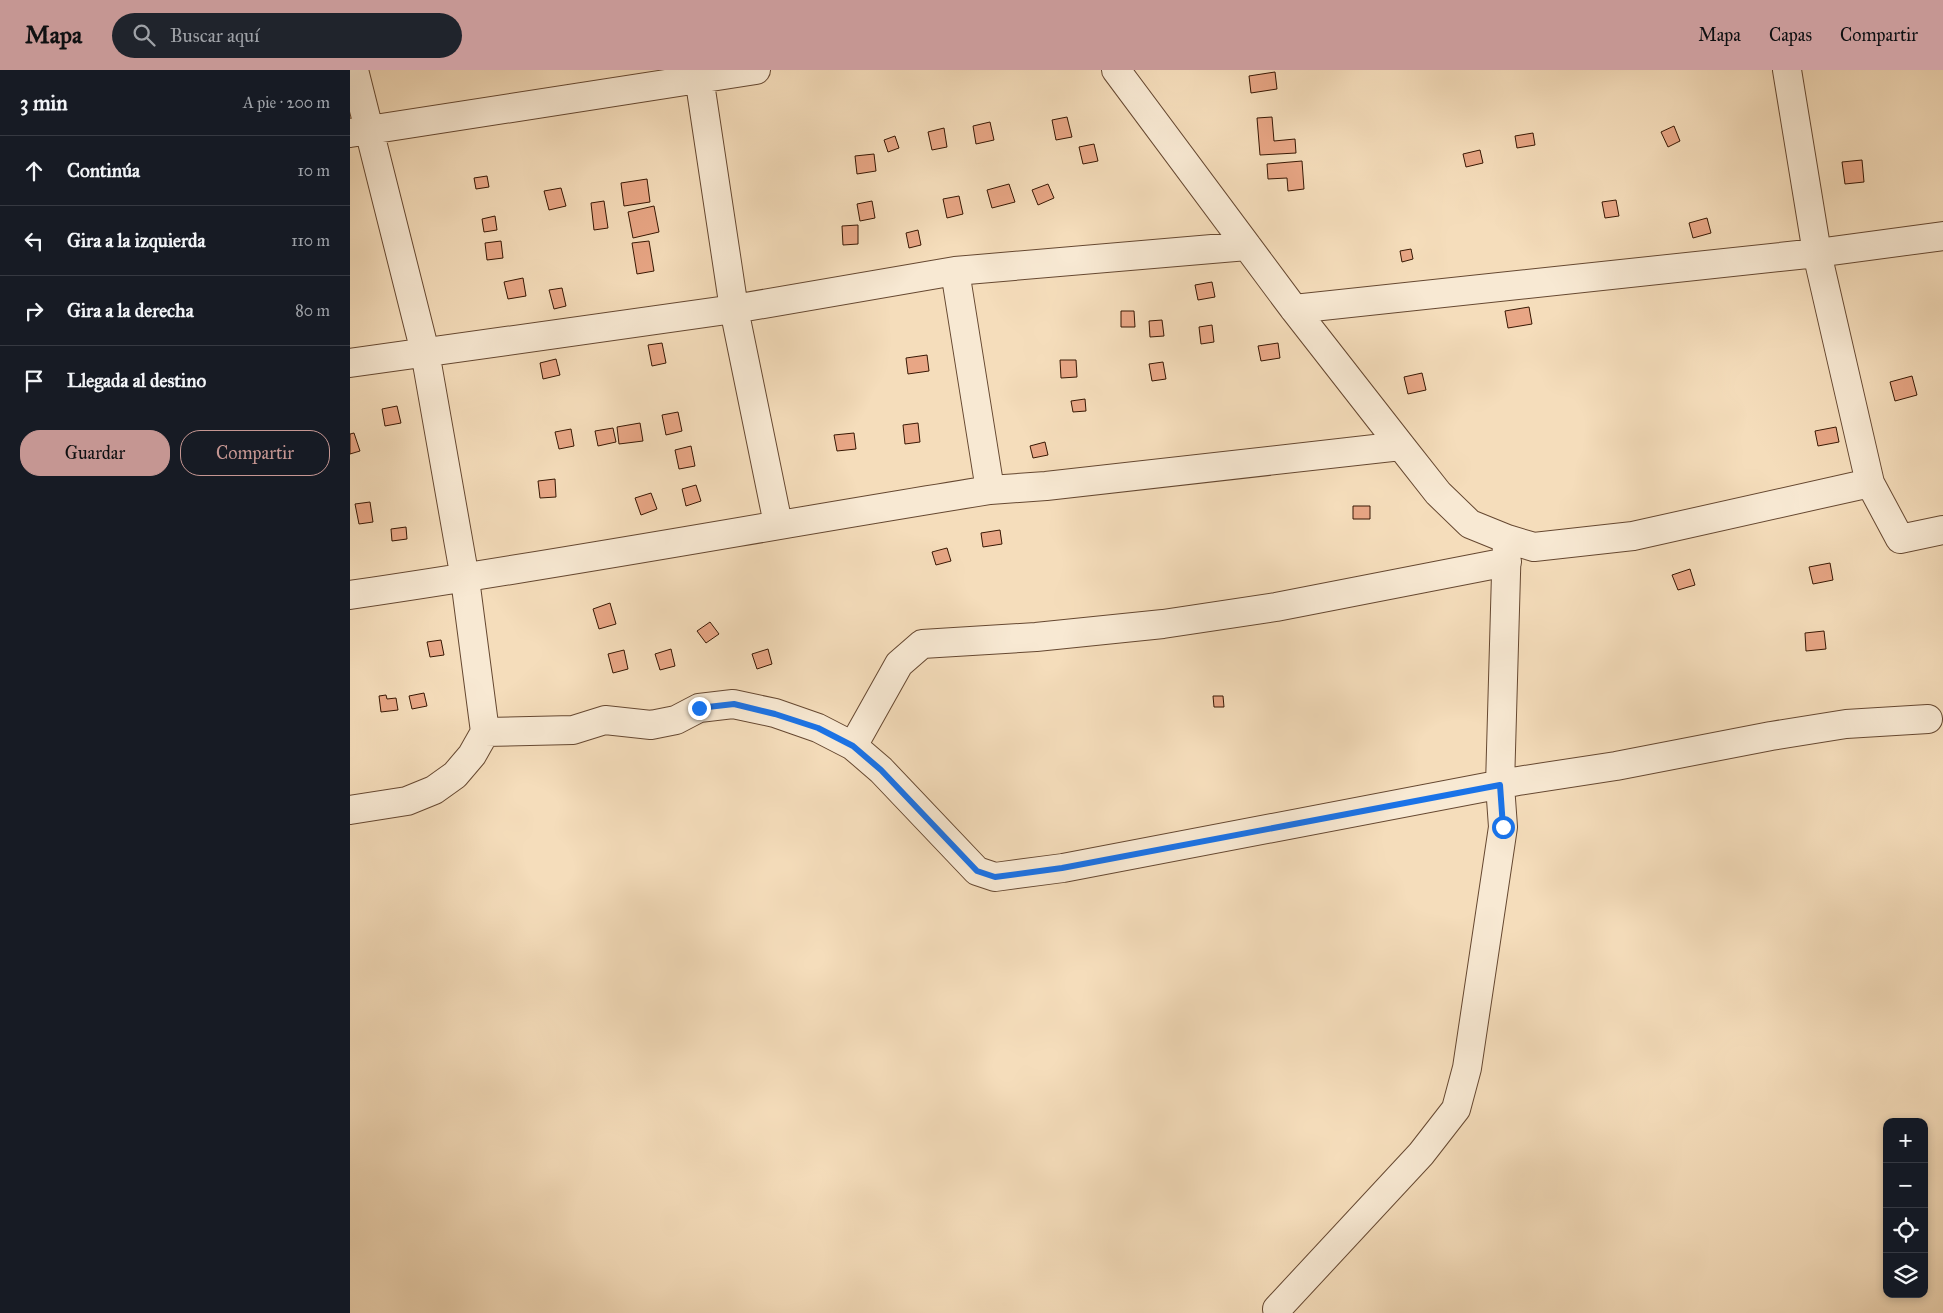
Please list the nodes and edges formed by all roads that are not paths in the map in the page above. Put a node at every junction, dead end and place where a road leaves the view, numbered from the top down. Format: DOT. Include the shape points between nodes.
graph roads {
  1 [pos="354,70"];
  2 [pos="756,70"];
  3 [pos="1116,70"];
  4 [pos="1787,70"];
  5 [pos="699,74"];
  6 [pos="360,132"];
  7 [pos="1943,236"];
  8 [pos="1247,246"];
  9 [pos="1817,253"];
  10 [pos="956,271"];
  11 [pos="734,309"];
  12 [pos="1294,309"];
  13 [pos="425,352"];
  14 [pos="350,363"];
  15 [pos="1401,446"];
  16 [pos="1870,483"];
  17 [pos="990,490"];
  18 [pos="778,524"];
  19 [pos="1943,530"];
  20 [pos="1507,551"];
  21 [pos="464,579"];
  22 [pos="350,595"];
  23 [pos="1928,719"];
  24 [pos="485,732"];
  25 [pos="853,746"];
  26 [pos="1500,785"];
  27 [pos="350,810"];
  28 [pos="1277,1308"];
  1 -- 6 [label="street"];
  2 -- 5 [label="street"];
  3 -- 8 [label="street"];
  4 -- 9 [label="street"];
  5 -- 6 [label="street"];
  5 -- 11 [label="street"];
  6 -- 13 [label="street"];
  7 -- 9 [label="street"];
  8 -- 10 [label="street"];
  8 -- 12 [label="street"];
  9 -- 12 [label="street"];
  9 -- 16 [label="street"];
  10 -- 11 [label="street"];
  10 -- 17 [label="street"];
  11 -- 13 [label="street"];
  11 -- 18 [label="street"];
  12 -- 15 [label="street"];
  13 -- 14 [label="street"];
  13 -- 21 [label="street"];
  15 -- 17 [label="street"];
  15 -- 20 [label="street" via="1438,492 1470,524"];
  16 -- 19 [label="street" via="1900,539"];
  16 -- 20 [label="street" via="1633,536"];
  17 -- 18 [label="street"];
  18 -- 21 [label="street"];
  20 -- 25 [label="street" via="1276,607 1162,624 922,644 899,664"];
  20 -- 26 [label="street"];
  21 -- 22 [label="street"];
  21 -- 24 [label="street"];
  23 -- 26 [label="street" via="1846,724"];
  24 -- 25 [label="street" via="573,730 605,720 651,725 676,720 699,708 734,704 818,728"];
  24 -- 27 [label="street" via="472,756 455,775 434,790 407,801"];
  25 -- 26 [label="street" via="881,770 977,871 995,877 1062,868"];
  26 -- 28 [label="street" via="1503,827 1467,1068 1456,1109 1421,1154"];
}
